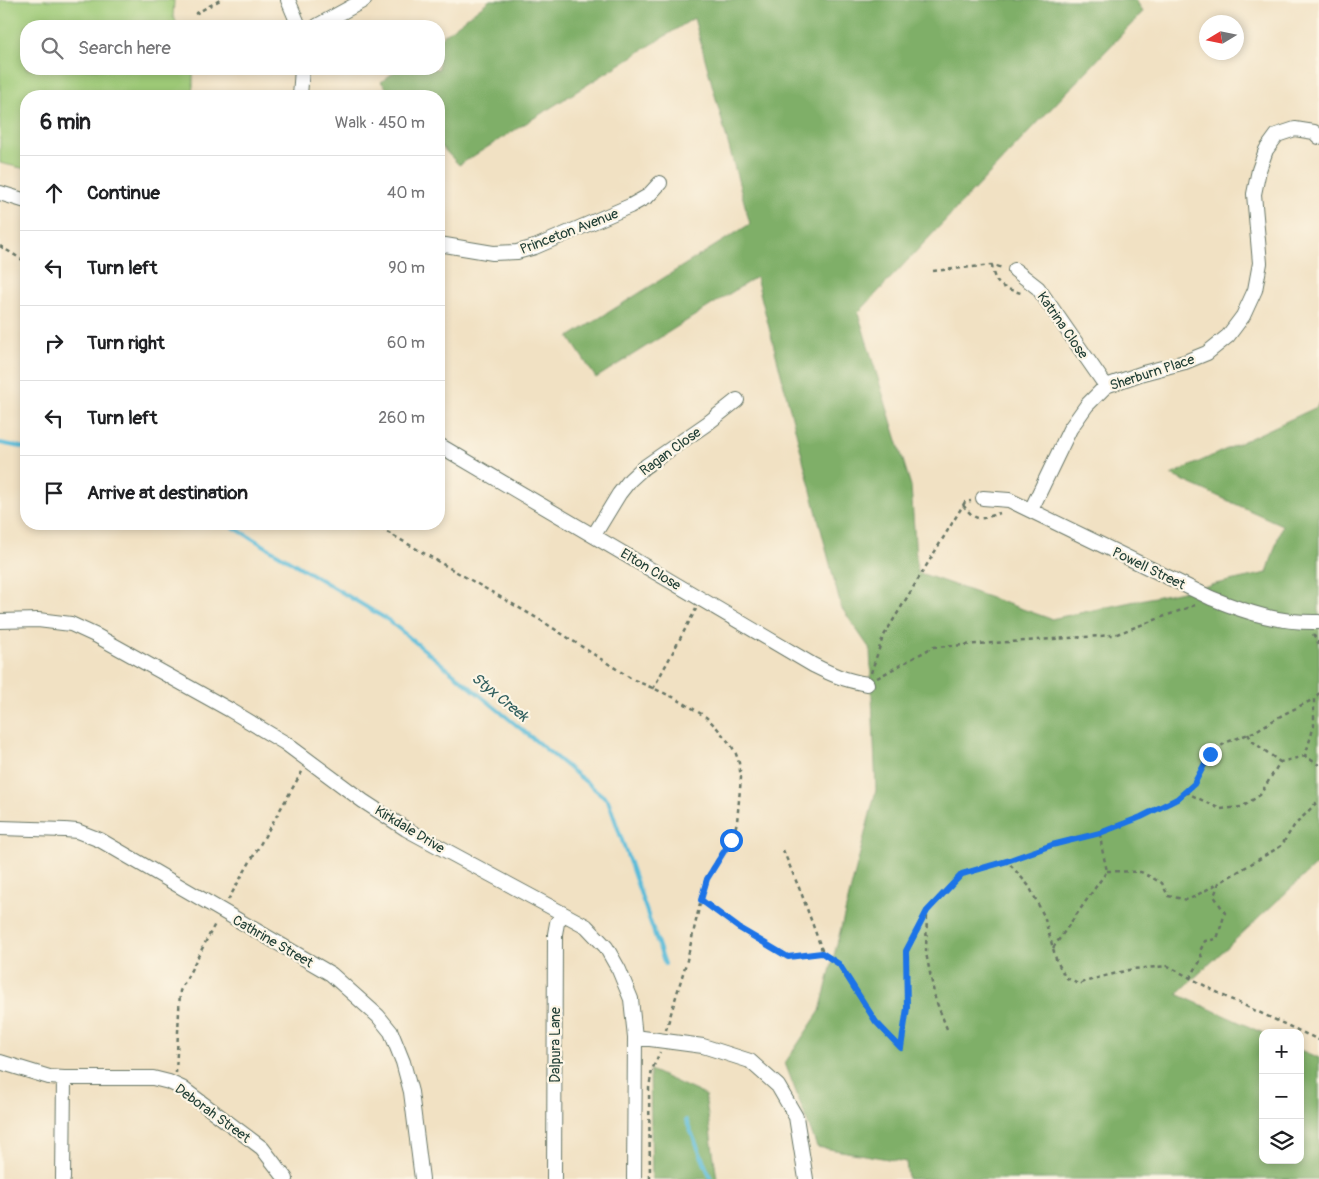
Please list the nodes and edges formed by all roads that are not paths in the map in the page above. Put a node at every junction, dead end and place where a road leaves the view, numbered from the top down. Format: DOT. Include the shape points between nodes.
graph roads {
  1 [pos="288,0"];
  2 [pos="364,0"];
  3 [pos="296,20"];
  4 [pos="328,20"];
  5 [pos="302,75"];
  6 [pos="300,90"];
  7 [pos="1319,137"];
  8 [pos="660,183"];
  9 [pos="0,193"];
  10 [pos="20,199"];
  11 [pos="445,245"];
  12 [pos="1015,270"];
  13 [pos="1106,386"];
  14 [pos="738,400"];
  15 [pos="445,448"];
  16 [pos="983,498"];
  17 [pos="1031,510"];
  18 [pos="594,535"];
  19 [pos="0,621"];
  20 [pos="1319,622"];
  21 [pos="867,684"];
  22 [pos="0,828"];
  23 [pos="562,914"];
  24 [pos="635,1036"];
  25 [pos="0,1062"];
  26 [pos="64,1078"];
  27 [pos="63,1179"];
  28 [pos="286,1179"];
  29 [pos="422,1179"];
  30 [pos="554,1179"];
  31 [pos="634,1179"];
  32 [pos="806,1179"];
  1 -- 3 [label="street"];
  2 -- 4 [label="street"];
  5 -- 6 [label="street"];
  7 -- 13 [label="street, Sherburn Place" via="1314,132 1295,129 1277,135 1266,150 1254,194 1260,263 1255,290 1243,316 1228,336 1207,353"];
  8 -- 11 [label="street, Princeton Avenue" via="648,196 630,206 517,252 493,253"];
  9 -- 10 [label="street"];
  12 -- 13 [label="street, Katrina Close" via="1038,288"];
  13 -- 17 [label="street, Sherburn Place" via="1070,429"];
  14 -- 18 [label="street, Ragan Close" via="630,480"];
  15 -- 18 [label="street, Elton Close"];
  16 -- 17 [label="street, Powell Street" via="1009,500"];
  17 -- 20 [label="street, Powell Street" via="1240,610 1270,619"];
  18 -- 21 [label="street, Elton Close" via="833,676"];
  19 -- 23 [label="street, Kirkdale Drive" via="38,620 71,624 97,636 285,743 406,829"];
  22 -- 29 [label="street, Cathrine Street" via="77,831 100,840 331,974 391,1032 411,1092"];
  23 -- 24 [label="street, Kirkdale Drive" via="586,926 606,947 631,999"];
  23 -- 30 [label="street, Dalpura Lane" via="555,934"];
  24 -- 31 [label="street, Kirkdale Drive"];
  24 -- 32 [label="street" via="703,1046 750,1060 778,1086 796,1117"];
  25 -- 26 [label="street, Deborah Street"];
  26 -- 27 [label="street"];
  26 -- 28 [label="street, Deborah Street" via="153,1078 176,1085 262,1148"];
}
